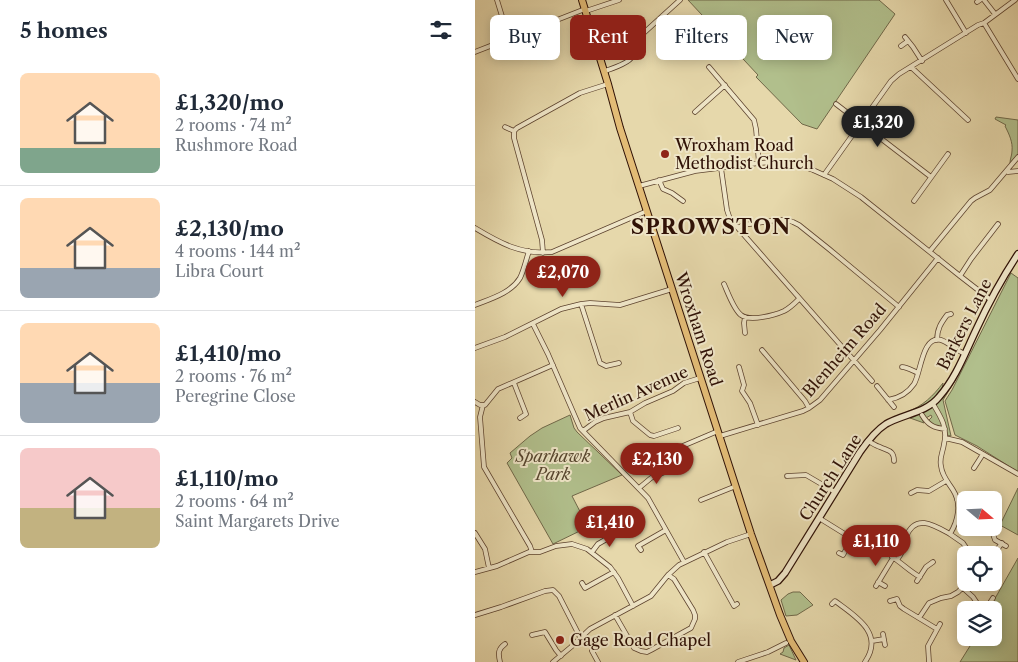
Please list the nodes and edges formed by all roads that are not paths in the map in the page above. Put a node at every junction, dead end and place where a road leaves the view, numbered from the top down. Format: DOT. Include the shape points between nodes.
graph roads {
  1 [pos="497,0"];
  2 [pos="582,0"];
  3 [pos="619,0"];
  4 [pos="680,0"];
  5 [pos="946,0"];
  6 [pos="1015,0"];
  7 [pos="980,1"];
  8 [pos="585,10"];
  9 [pos="995,14"];
  10 [pos="502,15"];
  11 [pos="560,20"];
  12 [pos="984,23"];
  13 [pos="966,33"];
  14 [pos="905,37"];
  15 [pos="908,41"];
  16 [pos="490,46"];
  17 [pos="901,46"];
  18 [pos="475,52"];
  19 [pos="922,61"];
  20 [pos="709,67"];
  21 [pos="911,67"];
  22 [pos="605,71"];
  23 [pos="1018,79"];
  24 [pos="608,84"];
  25 [pos="725,85"];
  26 [pos="836,104"];
  27 [pos="695,112"];
  28 [pos="968,120"];
  29 [pos="861,123"];
  30 [pos="505,127"];
  31 [pos="514,131"];
  32 [pos="948,154"];
  33 [pos="1018,156"];
  34 [pos="759,163"];
  35 [pos="721,168"];
  36 [pos="1007,171"];
  37 [pos="1018,171"];
  38 [pos="824,175"];
  39 [pos="931,177"];
  40 [pos="659,180"];
  41 [pos="639,186"];
  42 [pos="915,201"];
  43 [pos="683,202"];
  44 [pos="647,211"];
  45 [pos="998,224"];
  46 [pos="475,228"];
  47 [pos="738,228"];
  48 [pos="529,251"];
  49 [pos="930,251"];
  50 [pos="543,253"];
  51 [pos="1018,254"];
  52 [pos="938,258"];
  53 [pos="960,276"];
  54 [pos="724,284"];
  55 [pos="672,289"];
  56 [pos="799,299"];
  57 [pos="991,300"];
  58 [pos="475,304"];
  59 [pos="581,304"];
  60 [pos="899,307"];
  61 [pos="951,314"];
  62 [pos="745,317"];
  63 [pos="533,324"];
  64 [pos="745,333"];
  65 [pos="937,340"];
  66 [pos="475,348"];
  67 [pos="762,350"];
  68 [pos="965,354"];
  69 [pos="854,360"];
  70 [pos="619,363"];
  71 [pos="553,365"];
  72 [pos="739,367"];
  73 [pos="902,367"];
  74 [pos="918,373"];
  75 [pos="700,378"];
  76 [pos="872,381"];
  77 [pos="514,383"];
  78 [pos="877,386"];
  79 [pos="889,400"];
  80 [pos="475,402"];
  81 [pos="933,404"];
  82 [pos="483,405"];
  83 [pos="894,407"];
  84 [pos="809,408"];
  85 [pos="630,412"];
  86 [pos="922,415"];
  87 [pos="520,418"];
  88 [pos="758,425"];
  89 [pos="945,429"];
  90 [pos="583,431"];
  91 [pos="719,434"];
  92 [pos="675,435"];
  93 [pos="945,438"];
  94 [pos="869,441"];
  95 [pos="983,454"];
  96 [pos="672,455"];
  97 [pos="894,461"];
  98 [pos="974,468"];
  99 [pos="667,471"];
  100 [pos="1018,474"];
  101 [pos="787,476"];
  102 [pos="946,482"];
  103 [pos="736,486"];
  104 [pos="639,488"];
  105 [pos="835,492"];
  106 [pos="911,493"];
  107 [pos="701,500"];
  108 [pos="957,500"];
  109 [pos="957,516"];
  110 [pos="819,518"];
  111 [pos="621,524"];
  112 [pos="666,530"];
  113 [pos="475,532"];
  114 [pos="751,534"];
  115 [pos="950,534"];
  116 [pos="994,536"];
  117 [pos="853,539"];
  118 [pos="635,541"];
  119 [pos="639,546"];
  120 [pos="965,546"];
  121 [pos="1002,546"];
  122 [pos="869,549"];
  123 [pos="641,550"];
  124 [pos="532,552"];
  125 [pos="592,552"];
  126 [pos="704,552"];
  127 [pos="841,555"];
  128 [pos="894,558"];
  129 [pos="685,562"];
  130 [pos="933,562"];
  131 [pos="489,568"];
  132 [pos="475,572"];
  133 [pos="614,572"];
  134 [pos="668,574"];
  135 [pos="920,577"];
  136 [pos="917,581"];
  137 [pos="582,583"];
  138 [pos="770,585"];
  139 [pos="885,586"];
  140 [pos="958,591"];
  141 [pos="966,591"];
  142 [pos="993,598"];
  143 [pos="835,601"];
  144 [pos="890,601"];
  145 [pos="976,601"];
  146 [pos="991,601"];
  147 [pos="737,604"];
  148 [pos="633,606"];
  149 [pos="475,615"];
  150 [pos="615,615"];
  151 [pos="919,618"];
  152 [pos="695,621"];
  153 [pos="699,623"];
  154 [pos="940,624"];
  155 [pos="937,629"];
  156 [pos="531,635"];
  157 [pos="580,637"];
  158 [pos="872,641"];
  159 [pos="786,643"];
  160 [pos="505,644"];
  161 [pos="885,645"];
  162 [pos="494,648"];
  163 [pos="499,650"];
  164 [pos="592,651"];
  165 [pos="641,652"];
  166 [pos="561,656"];
  167 [pos="639,657"];
  168 [pos="597,659"];
  169 [pos="500,662"];
  170 [pos="553,662"];
  171 [pos="738,662"];
  172 [pos="804,662"];
  173 [pos="865,662"];
  174 [pos="929,662"];
  1 -- 10 [label="street"];
  2 -- 8 [label="main road, Wroxham Road"];
  3 -- 8 [label="street"];
  4 -- 22 [label="street" via="636,40 630,60"];
  5 -- 13 [label="street"];
  6 -- 9 [label="street"];
  7 -- 9 [label="street"];
  8 -- 11 [label="street"];
  8 -- 22 [label="main road, Wroxham Road"];
  9 -- 12 [label="street"];
  12 -- 13 [label="street"];
  12 -- 23 [label="street"];
  13 -- 19 [label="street"];
  14 -- 15 [label="street"];
  15 -- 17 [label="street"];
  15 -- 19 [label="street"];
  16 -- 18 [label="street"];
  19 -- 21 [label="street"];
  20 -- 25 [label="street"];
  21 -- 28 [label="street"];
  21 -- 29 [label="street" via="891,80"];
  22 -- 24 [label="main road, Wroxham Road"];
  24 -- 31 [label="street" via="575,96"];
  24 -- 41 [label="main road, Wroxham Road"];
  25 -- 27 [label="street"];
  25 -- 34 [label="street" via="754,120"];
  26 -- 29 [label="street"];
  29 -- 38 [label="street"];
  29 -- 39 [label="street"];
  30 -- 31 [label="street"];
  31 -- 50 [label="street"];
  32 -- 39 [label="street"];
  33 -- 36 [label="street"];
  34 -- 35 [label="street"];
  34 -- 38 [label="street" via="788,163"];
  35 -- 40 [label="street"];
  35 -- 47 [label="street" via="728,215"];
  36 -- 37 [label="street"];
  36 -- 49 [label="street" via="990,190 971,201"];
  38 -- 49 [label="street" via="850,189"];
  39 -- 42 [label="street"];
  40 -- 41 [label="street"];
  40 -- 43 [label="street" via="663,189"];
  41 -- 44 [label="main road, Wroxham Road"];
  44 -- 50 [label="street"];
  44 -- 55 [label="main road, Wroxham Road"];
  45 -- 53 [label="street"];
  46 -- 48 [label="street" via="500,243"];
  47 -- 56 [label="street"];
  47 -- 60 [label="street" via="777,220 793,222"];
  48 -- 50 [label="street"];
  48 -- 58 [label="street" via="514,286"];
  49 -- 52 [label="street"];
  51 -- 57 [label="street, Barkers Lane"];
  52 -- 53 [label="street"];
  52 -- 60 [label="street, Blenheim Road"];
  53 -- 57 [label="street"];
  54 -- 62 [label="street" via="736,309"];
  55 -- 59 [label="street" via="620,305"];
  55 -- 75 [label="main road, Wroxham Road"];
  56 -- 62 [label="street" via="776,314"];
  56 -- 69 [label="street"];
  57 -- 68 [label="street, Barkers Lane"];
  59 -- 63 [label="street" via="559,309"];
  59 -- 70 [label="street" via="600,363 606,366"];
  60 -- 69 [label="street, Blenheim Road"];
  61 -- 65 [label="street" via="940,324"];
  62 -- 64 [label="street"];
  63 -- 66 [label="street"];
  63 -- 71 [label="street"];
  65 -- 68 [label="street"];
  65 -- 74 [label="street" via="933,340 923,354"];
  67 -- 84 [label="street"];
  68 -- 81 [label="street, Barkers Lane" via="948,386"];
  69 -- 76 [label="street"];
  69 -- 84 [label="street, Blenheim Road" via="822,398"];
  71 -- 77 [label="street"];
  71 -- 90 [label="street"];
  72 -- 88 [label="street" via="744,385 742,391"];
  73 -- 74 [label="street"];
  74 -- 79 [label="street" via="906,393"];
  75 -- 85 [label="street, Merlin Avenue"];
  75 -- 91 [label="main road, Wroxham Road"];
  77 -- 82 [label="street" via="498,389"];
  77 -- 87 [label="street" via="527,413"];
  78 -- 79 [label="street"];
  79 -- 83 [label="street"];
  80 -- 82 [label="street"];
  81 -- 89 [label="street"];
  81 -- 94 [label="street, Church Lane" via="885,425"];
  82 -- 124 [label="street" via="480,417 484,468"];
  84 -- 88 [label="street, Blenheim Road"];
  85 -- 90 [label="street, Merlin Avenue" via="595,422"];
  85 -- 92 [label="street" via="633,421 653,437 676,428"];
  86 -- 89 [label="street" via="928,424"];
  88 -- 91 [label="street, Blenheim Road"];
  89 -- 93 [label="street"];
  90 -- 104 [label="street"];
  91 -- 96 [label="street, Blenheim Road" via="678,448"];
  91 -- 103 [label="main road, Wroxham Road"];
  93 -- 95 [label="street" via="962,442"];
  93 -- 102 [label="street" via="940,463"];
  94 -- 97 [label="street" via="891,451"];
  94 -- 105 [label="street, Church Lane"];
  95 -- 98 [label="street"];
  95 -- 100 [label="street"];
  99 -- 104 [label="street"];
  101 -- 105 [label="street" via="806,475"];
  102 -- 106 [label="street" via="925,492 917,490"];
  102 -- 108 [label="street"];
  103 -- 107 [label="street"];
  103 -- 114 [label="main road, Wroxham Road"];
  104 -- 112 [label="street"];
  105 -- 110 [label="street, Church Lane"];
  109 -- 115 [label="street"];
  110 -- 117 [label="street"];
  110 -- 138 [label="street, Church Lane" via="785,572"];
  111 -- 125 [label="street" via="625,531 598,544"];
  112 -- 119 [label="street"];
  112 -- 129 [label="street"];
  113 -- 131 [label="street" via="485,549"];
  114 -- 126 [label="street"];
  114 -- 138 [label="main road, Wroxham Road"];
  115 -- 120 [label="street"];
  115 -- 128 [label="street" via="928,523 917,525 906,537 903,550"];
  116 -- 121 [label="street" via="1004,544"];
  117 -- 122 [label="street"];
  117 -- 127 [label="street"];
  118 -- 119 [label="street"];
  119 -- 123 [label="street"];
  124 -- 125 [label="street" via="566,544"];
  124 -- 131 [label="street"];
  125 -- 133 [label="street"];
  126 -- 129 [label="street"];
  126 -- 147 [label="street" via="734,606"];
  128 -- 135 [label="street"];
  128 -- 139 [label="street" via="877,584"];
  129 -- 134 [label="street"];
  130 -- 135 [label="street"];
  131 -- 132 [label="street"];
  133 -- 137 [label="street" via="585,588"];
  133 -- 148 [label="street"];
  134 -- 148 [label="street" via="651,596"];
  134 -- 152 [label="street" via="693,610"];
  135 -- 136 [label="street"];
  138 -- 172 [label="main road, Wroxham Road" via="784,624"];
  140 -- 151 [label="street" via="929,603"];
  141 -- 145 [label="street"];
  142 -- 146 [label="street"];
  143 -- 158 [label="street" via="863,623"];
  144 -- 151 [label="street" via="897,599 901,606"];
  148 -- 150 [label="street"];
  149 -- 157 [label="street" via="553,590"];
  150 -- 157 [label="street"];
  150 -- 165 [label="street" via="634,648"];
  151 -- 155 [label="street"];
  152 -- 153 [label="street"];
  152 -- 165 [label="street" via="686,631"];
  154 -- 155 [label="street"];
  155 -- 174 [label="street" via="928,646"];
  156 -- 166 [label="street" via="546,630"];
  157 -- 166 [label="street"];
  158 -- 161 [label="street" via="884,637"];
  158 -- 173 [label="street"];
  159 -- 171 [label="street" via="779,649"];
  160 -- 163 [label="street"];
  162 -- 163 [label="street"];
  163 -- 169 [label="street"];
  164 -- 168 [label="street"];
  165 -- 167 [label="street"];
  166 -- 170 [label="street"];
}
